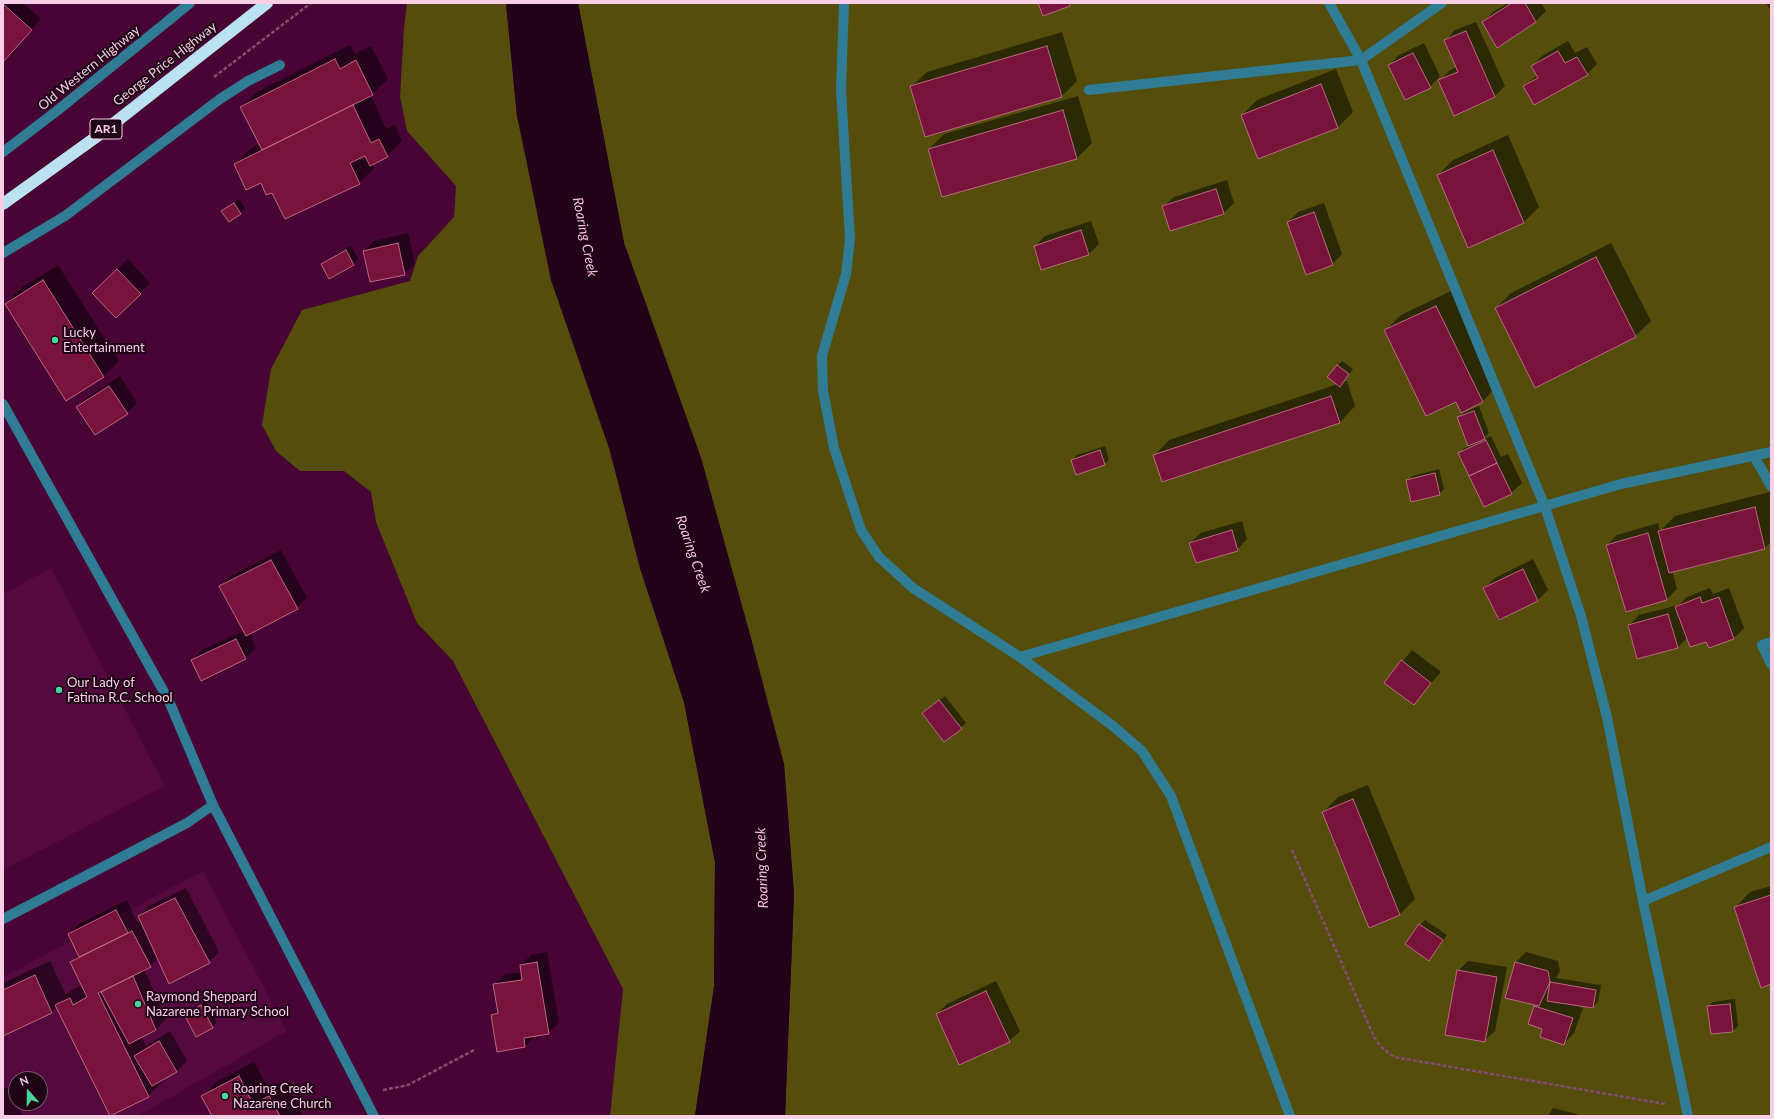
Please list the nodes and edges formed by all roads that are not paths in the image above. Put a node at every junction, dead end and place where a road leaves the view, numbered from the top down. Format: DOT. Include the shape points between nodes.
graph roads {
  1 [pos="190,3"];
  2 [pos="267,3"];
  3 [pos="844,3"];
  4 [pos="1329,3"];
  5 [pos="1442,3"];
  6 [pos="1361,60"];
  7 [pos="280,65"];
  8 [pos="1089,90"];
  9 [pos="3,152"];
  10 [pos="3,204"];
  11 [pos="3,253"];
  12 [pos="3,404"];
  13 [pos="1771,452"];
  14 [pos="1754,456"];
  15 [pos="1771,486"];
  16 [pos="1545,507"];
  17 [pos="1771,642"];
  18 [pos="1020,657"];
  19 [pos="1771,664"];
  20 [pos="213,805"];
  21 [pos="1771,846"];
  22 [pos="1643,901"];
  23 [pos="3,919"];
  24 [pos="1687,1112"];
  25 [pos="374,1116"];
  26 [pos="1290,1116"];
  1 -- 9 [label="street, Old Western Highway"];
  2 -- 10 [label="highway, George Price Highway / AR1" via="103,132"];
  3 -- 18 [label="street" via="841,90 850,239 846,274 822,356 823,391 834,448 861,530 879,557 912,588"];
  4 -- 6 [label="street"];
  5 -- 6 [label="street"];
  6 -- 8 [label="street"];
  6 -- 16 [label="street"];
  7 -- 11 [label="street" via="220,99 65,216"];
  12 -- 20 [label="street" via="169,701"];
  13 -- 14 [label="street"];
  14 -- 15 [label="street"];
  14 -- 16 [label="street" via="1621,484"];
  16 -- 18 [label="street"];
  16 -- 22 [label="street" via="1581,616 1607,717"];
  17 -- 19 [label="street" via="1762,646"];
  18 -- 26 [label="street" via="1113,726 1142,751 1158,775 1170,796"];
  20 -- 23 [label="street" via="187,823"];
  20 -- 25 [label="street"];
  21 -- 22 [label="street"];
  22 -- 24 [label="street"];
}
